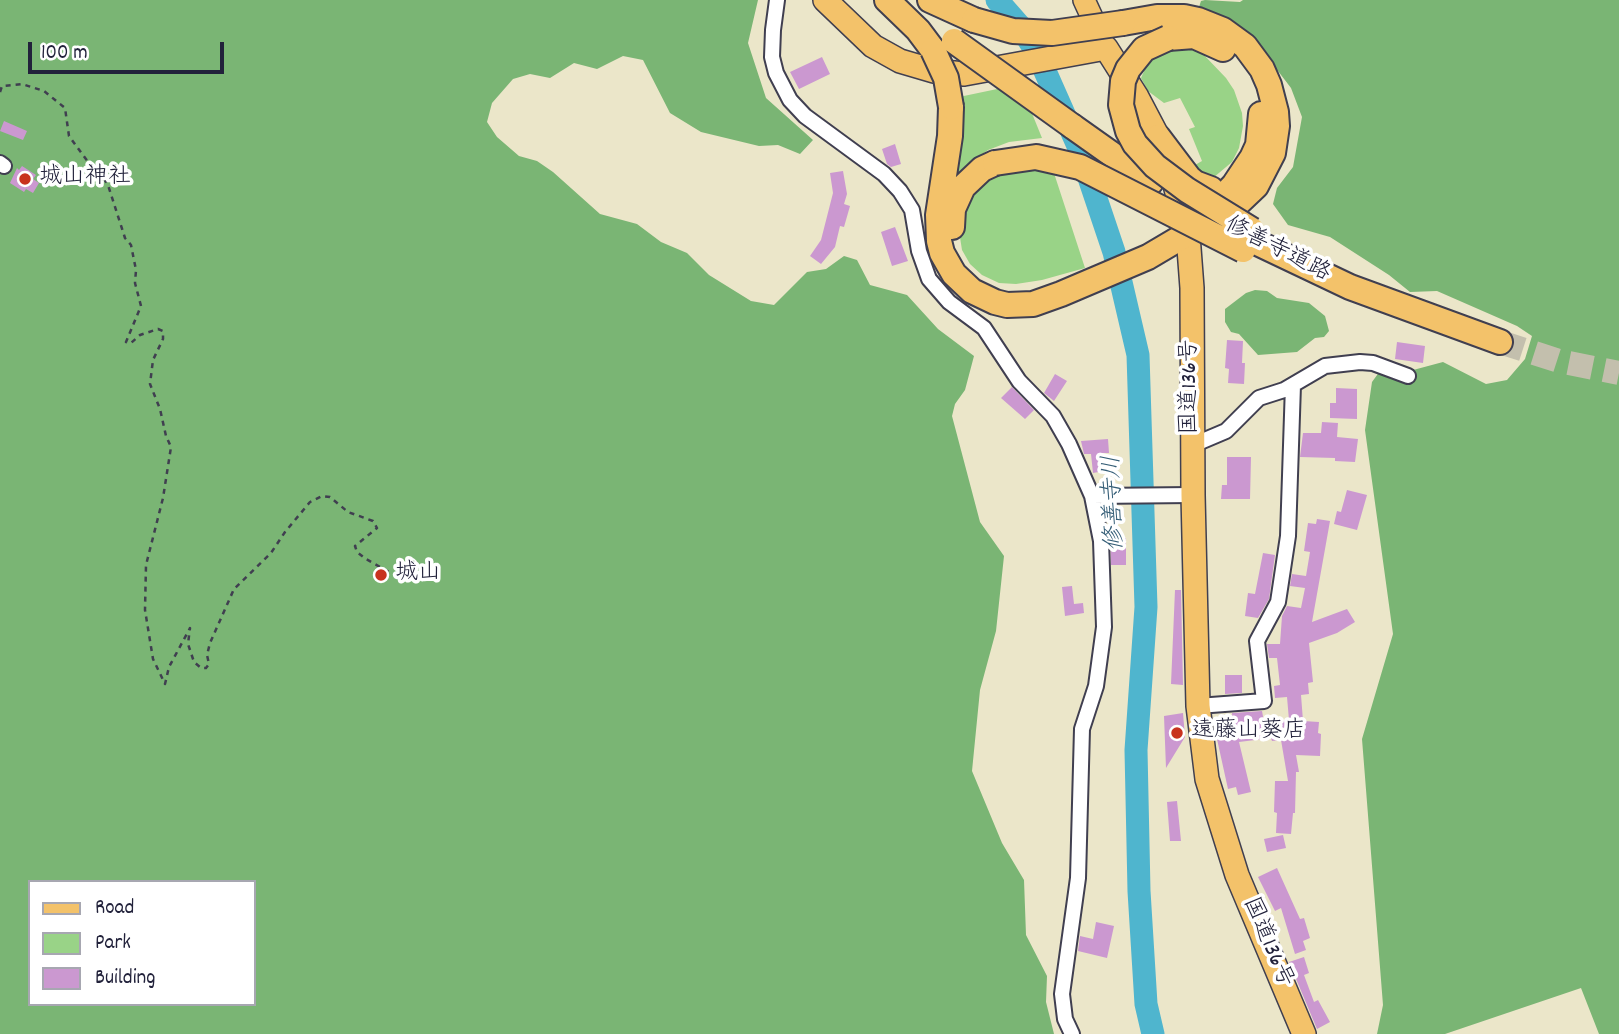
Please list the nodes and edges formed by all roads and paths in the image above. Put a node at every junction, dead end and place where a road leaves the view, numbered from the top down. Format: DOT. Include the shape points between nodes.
graph roads {
  1 [pos="777,0"];
  2 [pos="825,0"];
  3 [pos="887,0"];
  4 [pos="900,0"];
  5 [pos="930,0"];
  6 [pos="1084,0"];
  7 [pos="944,46"];
  8 [pos="1106,48"];
  9 [pos="0,92"];
  10 [pos="1158,137"];
  11 [pos="1252,158"];
  12 [pos="1188,235"];
  13 [pos="1247,239"];
  14 [pos="1094,276"];
  15 [pos="1448,323"];
  16 [pos="1500,342"];
  17 [pos="1408,376"];
  18 [pos="1293,385"];
  19 [pos="1193,445"];
  20 [pos="1187,494"];
  21 [pos="1092,496"];
  22 [pos="389,572"];
  23 [pos="1198,706"];
  24 [pos="1072,1034"];
  25 [pos="1304,1034"];
  1 -- 21 [label="street" via="772,57 785,92 805,116 900,191 912,210 929,279 949,302 985,328 1019,381 1053,416"];
  2 -- 8 [label="highway" via="873,46 934,71 964,74"];
  3 -- 7 [label="highway" via="918,30"];
  4 -- 7 [label="highway"];
  5 -- 12 [label="highway, bridge" via="1013,31 1052,33 1170,16 1198,20 1245,46 1269,85 1276,112 1273,153 1262,176 1236,205"];
  6 -- 8 [label="main road"];
  7 -- 13 [label="highway, 修善寺道路, bridge"];
  7 -- 14 [label="highway, bridge" via="951,107 938,229 942,253 962,283 995,302 1019,305 1047,300"];
  8 -- 10 [label="highway, 国道136号"];
  9 -- 22 [label="path" via="2,86 22,84 44,91 65,108 69,135 108,185 131,245 141,306 126,342 163,331 150,384 171,447 146,565 145,610 153,659 164,684 190,628 188,644 194,662 206,668 210,643 234,589 271,553 310,502 322,496 373,521 377,528 355,546 366,559"];
  10 -- 11 [label="highway" via="1189,178 1209,189 1223,186"];
  10 -- 12 [label="highway, 国道136号"];
  11 -- 12 [label="highway"];
  11 -- 13 [label="highway, bridge" via="1262,113 1249,75 1231,55 1194,36 1168,38 1144,49 1124,81 1121,105 1128,131 1155,166"];
  12 -- 14 [label="highway"];
  12 -- 19 [label="highway, 国道136号"];
  13 -- 14 [label="highway, bridge" via="1080,167 1036,157 995,163 972,177 957,198 951,221 955,246 966,269 986,285 1024,293"];
  13 -- 15 [label="highway"];
  13 -- 15 [label="highway, 修善寺道路" via="1350,287"];
  15 -- 16 [label="highway, 修善寺道路"];
  17 -- 18 [label="street" via="1360,362 1325,366"];
  18 -- 19 [label="street" via="1259,398 1226,431"];
  18 -- 23 [label="street" via="1288,536 1278,602 1257,641 1264,701"];
  19 -- 20 [label="highway, 国道136号"];
  20 -- 21 [label="street"];
  20 -- 23 [label="highway, 国道136号"];
  21 -- 24 [label="street" via="1101,541 1104,626 1096,686 1082,729 1078,878 1062,994"];
  23 -- 25 [label="highway, 国道136号" via="1207,779 1237,875"];
}
